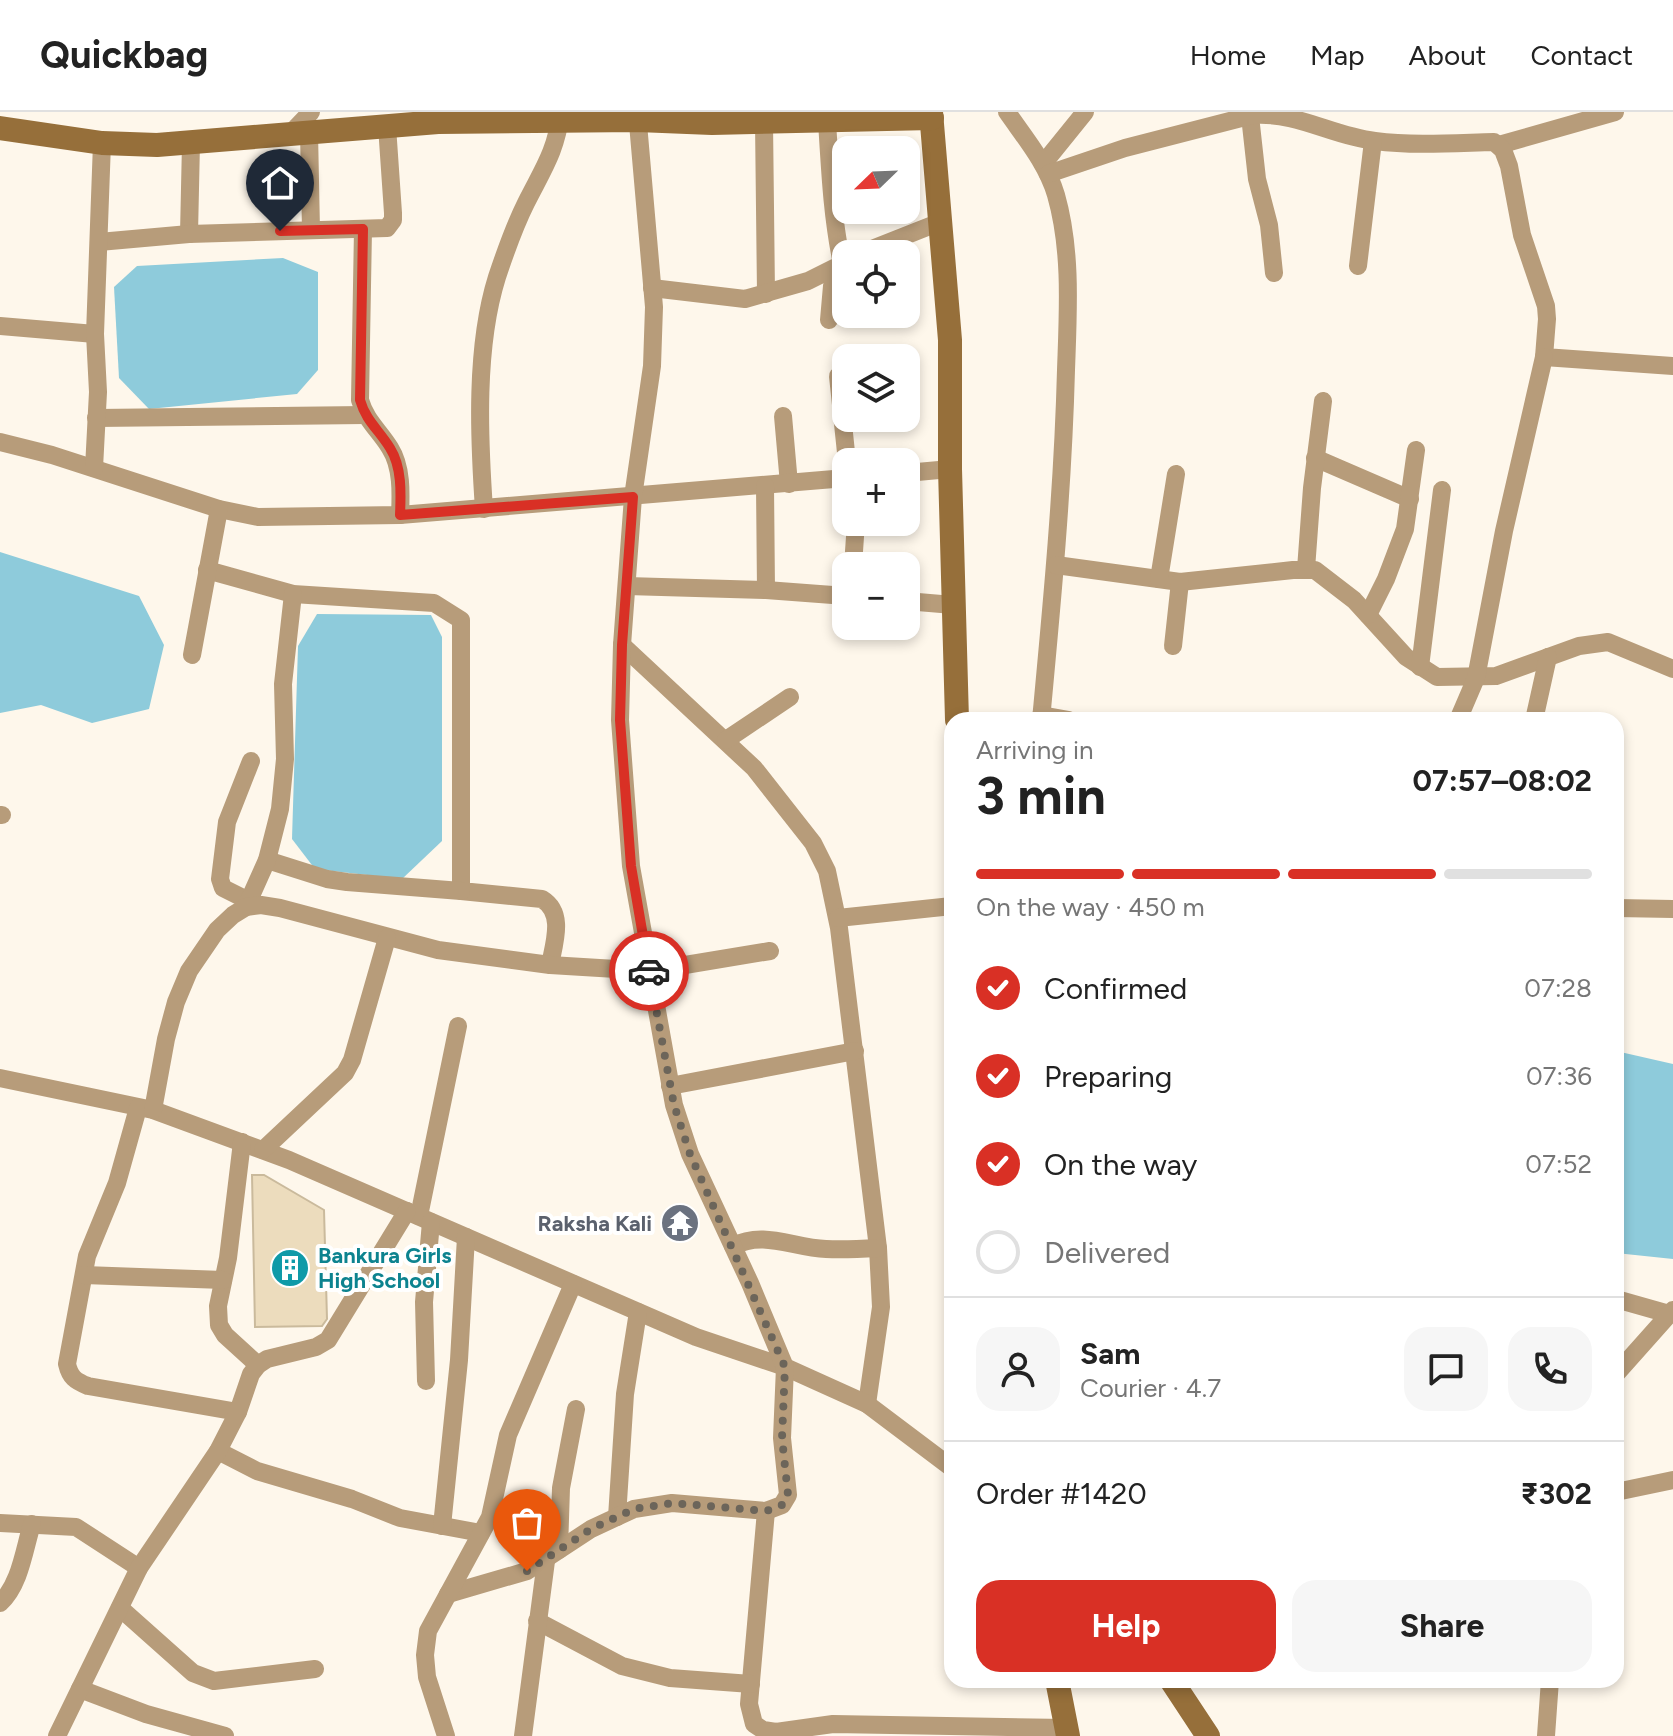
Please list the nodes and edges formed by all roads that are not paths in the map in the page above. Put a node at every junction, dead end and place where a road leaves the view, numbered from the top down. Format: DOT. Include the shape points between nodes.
graph roads {
  1 [pos="1007,112"];
  2 [pos="1085,112"];
  3 [pos="1615,112"];
  4 [pos="931,115"];
  5 [pos="1242,115"];
  6 [pos="638,116"];
  7 [pos="560,117"];
  8 [pos="735,118"];
  9 [pos="1322,119"];
  10 [pos="827,121"];
  11 [pos="764,122"];
  12 [pos="304,126"];
  13 [pos="387,126"];
  14 [pos="0,128"];
  15 [pos="1373,141"];
  16 [pos="102,143"];
  17 [pos="191,143"];
  18 [pos="1499,145"];
  19 [pos="1046,169"];
  20 [pos="940,222"];
  21 [pos="363,229"];
  22 [pos="311,230"];
  23 [pos="189,234"];
  24 [pos="840,240"];
  25 [pos="894,240"];
  26 [pos="99,242"];
  27 [pos="1358,266"];
  28 [pos="832,268"];
  29 [pos="1274,273"];
  30 [pos="832,286"];
  31 [pos="652,288"];
  32 [pos="766,294"];
  33 [pos="829,320"];
  34 [pos="0,326"];
  35 [pos="95,334"];
  36 [pos="1544,357"];
  37 [pos="1673,366"];
  38 [pos="1323,401"];
  39 [pos="365,415"];
  40 [pos="783,416"];
  41 [pos="96,418"];
  42 [pos="0,442"];
  43 [pos="1416,450"];
  44 [pos="1315,458"];
  45 [pos="94,468"];
  46 [pos="950,469"];
  47 [pos="920,472"];
  48 [pos="1176,474"];
  49 [pos="832,479"];
  50 [pos="789,484"];
  51 [pos="765,486"];
  52 [pos="1442,490"];
  53 [pos="633,497"];
  54 [pos="1410,499"];
  55 [pos="219,509"];
  56 [pos="484,509"];
  57 [pos="400,515"];
  58 [pos="1056,565"];
  59 [pos="1306,569"];
  60 [pos="207,570"];
  61 [pos="1159,579"];
  62 [pos="1180,582"];
  63 [pos="627,586"];
  64 [pos="766,590"];
  65 [pos="293,594"];
  66 [pos="832,595"];
  67 [pos="920,602"];
  68 [pos="953,605"];
  69 [pos="1368,615"];
  70 [pos="622,645"];
  71 [pos="1173,646"];
  72 [pos="192,655"];
  73 [pos="1548,657"];
  74 [pos="1420,667"];
  75 [pos="1673,669"];
  76 [pos="1476,678"];
  77 [pos="790,697"];
  78 [pos="957,712"];
  79 [pos="1041,712"];
  80 [pos="1461,712"];
  81 [pos="1536,712"];
  82 [pos="726,740"];
  83 [pos="251,761"];
  84 [pos="267,860"];
  85 [pos="461,891"];
  86 [pos="248,904"];
  87 [pos="944,907"];
  88 [pos="1624,908"];
  89 [pos="1673,909"];
  90 [pos="838,918"];
  91 [pos="387,938"];
  92 [pos="770,951"];
  93 [pos="550,965"];
  94 [pos="649,971"];
  95 [pos="458,1026"];
  96 [pos="855,1051"];
  97 [pos="0,1078"];
  98 [pos="670,1086"];
  99 [pos="145,1109"];
  100 [pos="242,1142"];
  101 [pos="263,1150"];
  102 [pos="419,1216"];
  103 [pos="466,1237"];
  104 [pos="733,1246"];
  105 [pos="878,1248"];
  106 [pos="84,1275"];
  107 [pos="223,1280"];
  108 [pos="573,1284"];
  109 [pos="1624,1301"];
  110 [pos="638,1312"];
  111 [pos="1671,1312"];
  112 [pos="258,1365"];
  113 [pos="1624,1365"];
  114 [pos="785,1367"];
  115 [pos="426,1381"];
  116 [pos="867,1404"];
  117 [pos="576,1409"];
  118 [pos="238,1412"];
  119 [pos="218,1451"];
  120 [pos="944,1462"];
  121 [pos="1673,1480"];
  122 [pos="1624,1490"];
  123 [pos="766,1511"];
  124 [pos="617,1517"];
  125 [pos="0,1523"];
  126 [pos="32,1524"];
  127 [pos="442,1526"];
  128 [pos="481,1533"];
  129 [pos="552,1555"];
  130 [pos="139,1568"];
  131 [pos="448,1594"];
  132 [pos="0,1603"];
  133 [pos="120,1608"];
  134 [pos="537,1621"];
  135 [pos="315,1669"];
  136 [pos="751,1684"];
  137 [pos="1059,1688"];
  138 [pos="1176,1688"];
  139 [pos="1549,1688"];
  140 [pos="80,1689"];
  141 [pos="754,1730"];
  142 [pos="1067,1732"];
  143 [pos="57,1736"];
  144 [pos="225,1736"];
  145 [pos="446,1736"];
  146 [pos="523,1736"];
  147 [pos="1208,1736"];
  148 [pos="1546,1736"];
  1 -- 19 [label="street"];
  2 -- 19 [label="street"];
  3 -- 18 [label="street"];
  4 -- 10 [label="street"];
  4 -- 20 [label="street"];
  5 -- 9 [label="street"];
  5 -- 19 [label="street"];
  5 -- 29 [label="street" via="1269,225"];
  6 -- 7 [label="street"];
  6 -- 8 [label="street"];
  6 -- 31 [label="street"];
  7 -- 13 [label="street"];
  7 -- 56 [label="street" via="546,169 525,204 497,279 490,312 480,422"];
  8 -- 11 [label="street"];
  9 -- 15 [label="street"];
  10 -- 11 [label="street"];
  10 -- 24 [label="street"];
  11 -- 32 [label="street"];
  12 -- 13 [label="street"];
  12 -- 17 [label="street"];
  12 -- 22 [label="street"];
  13 -- 21 [label="street" via="393,220 383,229"];
  14 -- 16 [label="street"];
  15 -- 18 [label="street"];
  15 -- 27 [label="street"];
  16 -- 17 [label="street"];
  16 -- 26 [label="street"];
  17 -- 23 [label="street"];
  18 -- 36 [label="street" via="1546,306"];
  19 -- 58 [label="street" via="1061,214 1067,281"];
  20 -- 25 [label="street"];
  20 -- 46 [label="street" via="950,340"];
  21 -- 22 [label="street"];
  21 -- 39 [label="street" via="359,392"];
  22 -- 23 [label="street"];
  23 -- 26 [label="street"];
  26 -- 35 [label="street"];
  28 -- 32 [label="street"];
  30 -- 33 [label="street"];
  31 -- 32 [label="street" via="745,299"];
  31 -- 53 [label="street" via="652,366"];
  34 -- 35 [label="street"];
  35 -- 41 [label="street"];
  36 -- 37 [label="street"];
  36 -- 76 [label="street"];
  38 -- 44 [label="street"];
  39 -- 41 [label="street"];
  39 -- 57 [label="street" via="395,459"];
  40 -- 50 [label="street"];
  41 -- 45 [label="street"];
  42 -- 45 [label="street"];
  43 -- 54 [label="street"];
  44 -- 54 [label="street"];
  44 -- 59 [label="street"];
  45 -- 55 [label="street"];
  46 -- 47 [label="street"];
  46 -- 68 [label="street"];
  48 -- 61 [label="street"];
  49 -- 50 [label="street"];
  50 -- 51 [label="street"];
  51 -- 53 [label="street"];
  51 -- 64 [label="street"];
  52 -- 74 [label="street"];
  53 -- 56 [label="street"];
  53 -- 63 [label="street"];
  54 -- 69 [label="street" via="1399,548"];
  55 -- 57 [label="street" via="258,517"];
  55 -- 60 [label="street"];
  56 -- 57 [label="street"];
  58 -- 61 [label="street"];
  58 -- 79 [label="street"];
  59 -- 62 [label="street"];
  59 -- 69 [label="street" via="1324,575"];
  60 -- 65 [label="street"];
  60 -- 72 [label="street"];
  61 -- 62 [label="street"];
  62 -- 71 [label="street"];
  63 -- 64 [label="street"];
  63 -- 70 [label="street"];
  64 -- 66 [label="street"];
  65 -- 84 [label="street" via="283,684 283,783"];
  65 -- 85 [label="street" via="434,603 461,620"];
  67 -- 68 [label="street"];
  68 -- 78 [label="street"];
  69 -- 74 [label="street"];
  70 -- 82 [label="street"];
  70 -- 94 [label="street" via="620,720 631,866"];
  73 -- 75 [label="street" via="1608,642"];
  73 -- 76 [label="street"];
  73 -- 81 [label="street"];
  74 -- 76 [label="street" via="1437,677"];
  76 -- 80 [label="street"];
  77 -- 82 [label="street"];
  82 -- 90 [label="street" via="813,843 827,871"];
  83 -- 86 [label="street" via="227,822 220,879 223,888"];
  84 -- 85 [label="street" via="337,880"];
  84 -- 86 [label="street"];
  85 -- 93 [label="street" via="549,903 557,921"];
  86 -- 91 [label="street"];
  86 -- 99 [label="street" via="217,930 189,971"];
  87 -- 90 [label="street"];
  88 -- 89 [label="street"];
  90 -- 96 [label="street"];
  91 -- 93 [label="street"];
  91 -- 101 [label="street" via="345,1073"];
  92 -- 94 [label="street"];
  93 -- 94 [label="street"];
  94 -- 98 [label="street"];
  95 -- 102 [label="street"];
  96 -- 98 [label="street"];
  96 -- 105 [label="street"];
  97 -- 99 [label="street"];
  98 -- 104 [label="street" via="690,1154"];
  99 -- 100 [label="street"];
  99 -- 106 [label="street"];
  100 -- 101 [label="street"];
  100 -- 107 [label="street"];
  101 -- 102 [label="street"];
  102 -- 103 [label="street"];
  102 -- 112 [label="street" via="328,1340"];
  102 -- 115 [label="street"];
  103 -- 108 [label="street"];
  103 -- 127 [label="street"];
  104 -- 105 [label="street" via="762,1238 827,1249"];
  104 -- 114 [label="street"];
  105 -- 116 [label="street" via="881,1307"];
  106 -- 107 [label="street"];
  106 -- 118 [label="street" via="67,1364 76,1381"];
  107 -- 112 [label="street" via="219,1325"];
  108 -- 110 [label="street"];
  108 -- 128 [label="street" via="508,1435 490,1517"];
  109 -- 111 [label="street"];
  110 -- 114 [label="street"];
  110 -- 124 [label="street" via="625,1394"];
  111 -- 113 [label="street"];
  112 -- 118 [label="street"];
  114 -- 116 [label="street"];
  114 -- 123 [label="street" via="782,1438 788,1495 782,1505"];
  116 -- 120 [label="street"];
  117 -- 129 [label="street"];
  118 -- 119 [label="street"];
  119 -- 127 [label="street" via="257,1471 400,1518"];
  119 -- 130 [label="street"];
  121 -- 122 [label="street"];
  123 -- 124 [label="street" via="672,1503"];
  123 -- 136 [label="street"];
  124 -- 129 [label="street"];
  125 -- 126 [label="street"];
  126 -- 130 [label="street" via="76,1527"];
  126 -- 132 [label="street" via="16,1578"];
  127 -- 128 [label="street"];
  128 -- 131 [label="street"];
  129 -- 131 [label="street" via="527,1571"];
  129 -- 134 [label="street"];
  130 -- 133 [label="street"];
  131 -- 145 [label="street" via="428,1631 425,1655"];
  133 -- 135 [label="street" via="193,1673 214,1681"];
  133 -- 140 [label="street"];
  134 -- 136 [label="street" via="622,1666 670,1678"];
  134 -- 146 [label="street"];
  136 -- 141 [label="street"];
  137 -- 142 [label="street"];
  138 -- 147 [label="street"];
  139 -- 148 [label="street"];
  140 -- 143 [label="street"];
  140 -- 144 [label="street"];
  141 -- 142 [label="street" via="833,1724"];
}
